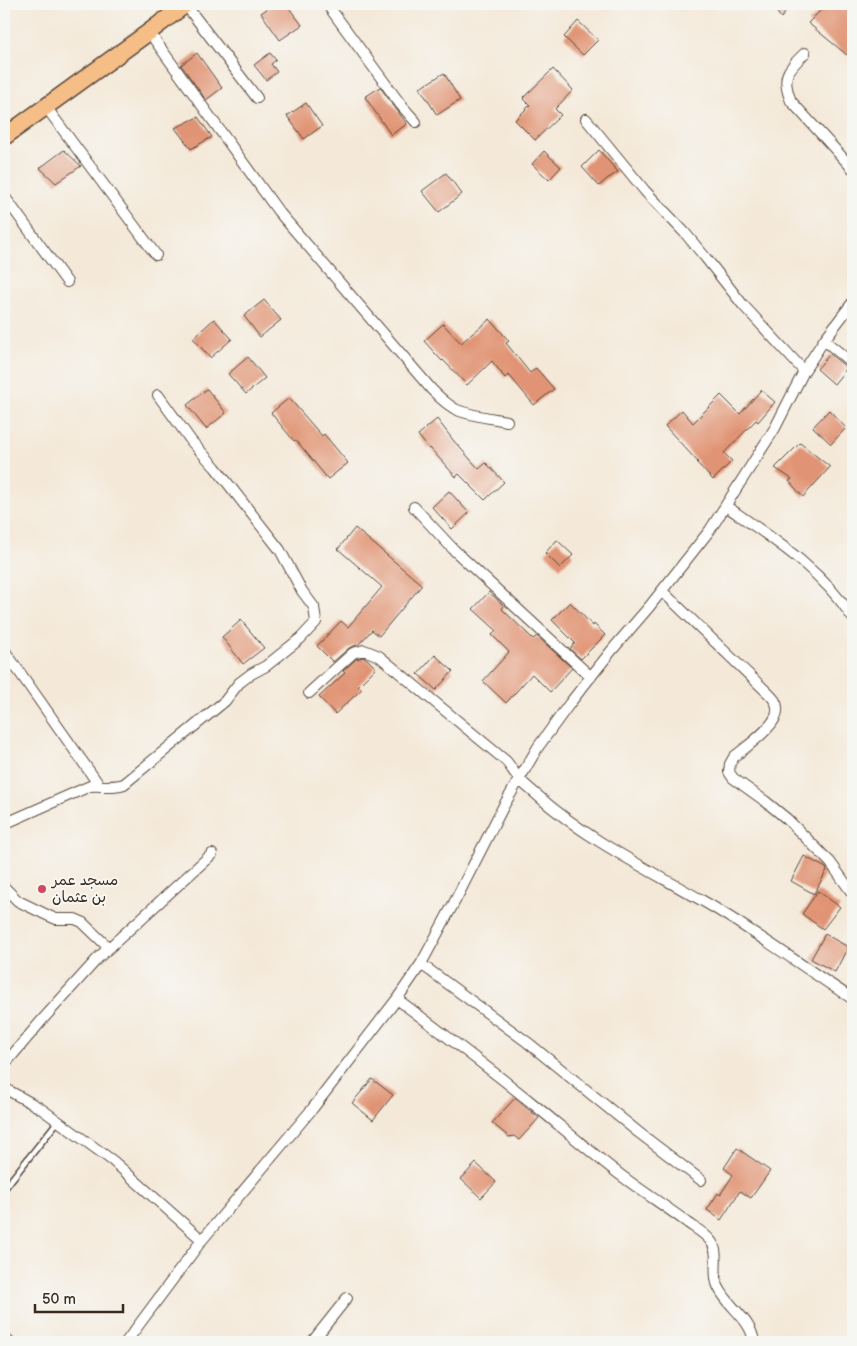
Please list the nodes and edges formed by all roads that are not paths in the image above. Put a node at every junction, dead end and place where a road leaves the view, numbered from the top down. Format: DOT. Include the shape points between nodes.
graph roads {
  1 [pos="185,4"];
  2 [pos="327,4"];
  3 [pos="149,32"];
  4 [pos="805,53"];
  5 [pos="257,98"];
  6 [pos="46,107"];
  7 [pos="586,119"];
  8 [pos="416,122"];
  9 [pos="4,137"];
  10 [pos="853,169"];
  11 [pos="4,196"];
  12 [pos="156,255"];
  13 [pos="67,282"];
  14 [pos="853,302"];
  15 [pos="824,340"];
  16 [pos="853,364"];
  17 [pos="804,371"];
  18 [pos="158,395"];
  19 [pos="507,421"];
  20 [pos="726,506"];
  21 [pos="414,507"];
  22 [pos="662,591"];
  23 [pos="853,618"];
  24 [pos="4,650"];
  25 [pos="591,677"];
  26 [pos="309,693"];
  27 [pos="519,779"];
  28 [pos="99,785"];
  29 [pos="4,824"];
  30 [pos="212,854"];
  31 [pos="4,887"];
  32 [pos="853,894"];
  33 [pos="109,948"];
  34 [pos="421,964"];
  35 [pos="397,999"];
  36 [pos="853,999"];
  37 [pos="4,1065"];
  38 [pos="4,1088"];
  39 [pos="58,1121"];
  40 [pos="701,1180"];
  41 [pos="4,1189"];
  42 [pos="202,1240"];
  43 [pos="347,1298"];
  44 [pos="4,1338"];
  45 [pos="9,1342"];
  46 [pos="126,1342"];
  47 [pos="312,1342"];
  48 [pos="754,1342"];
  1 -- 3 [label="main road"];
  1 -- 5 [label="street"];
  2 -- 8 [label="street"];
  3 -- 6 [label="main road"];
  3 -- 19 [label="street" via="278,212 432,390 456,410"];
  4 -- 10 [label="street" via="788,72 788,96"];
  6 -- 9 [label="main road"];
  6 -- 12 [label="street"];
  7 -- 17 [label="street" via="743,305"];
  11 -- 13 [label="street"];
  14 -- 15 [label="street"];
  15 -- 16 [label="street"];
  15 -- 17 [label="street"];
  17 -- 20 [label="street" via="775,428"];
  18 -- 28 [label="street" via="280,550 314,607 316,622 266,666 239,683 225,702 124,784"];
  20 -- 22 [label="street"];
  20 -- 23 [label="street" via="802,561 830,588"];
  21 -- 25 [label="street" via="454,550"];
  22 -- 25 [label="street"];
  22 -- 32 [label="street" via="769,694 778,709 770,726 734,757 729,772 786,819 830,862"];
  24 -- 28 [label="street"];
  25 -- 27 [label="street" via="538,747"];
  26 -- 27 [label="street" via="353,654 364,650 372,653 506,761"];
  27 -- 34 [label="street"];
  27 -- 36 [label="street" via="590,835 712,906"];
  28 -- 29 [label="street"];
  30 -- 33 [label="street"];
  31 -- 33 [label="street" via="18,901 49,916 82,922"];
  33 -- 37 [label="street"];
  34 -- 35 [label="street"];
  34 -- 40 [label="street" via="527,1042"];
  35 -- 42 [label="street" via="314,1108"];
  35 -- 48 [label="street" via="624,1178 709,1238 715,1247 717,1284 751,1329"];
  38 -- 39 [label="street"];
  39 -- 41 [label="lane"];
  39 -- 42 [label="street" via="113,1161"];
  42 -- 46 [label="street"];
  43 -- 47 [label="street"];
  44 -- 45 [label="street"];
}
